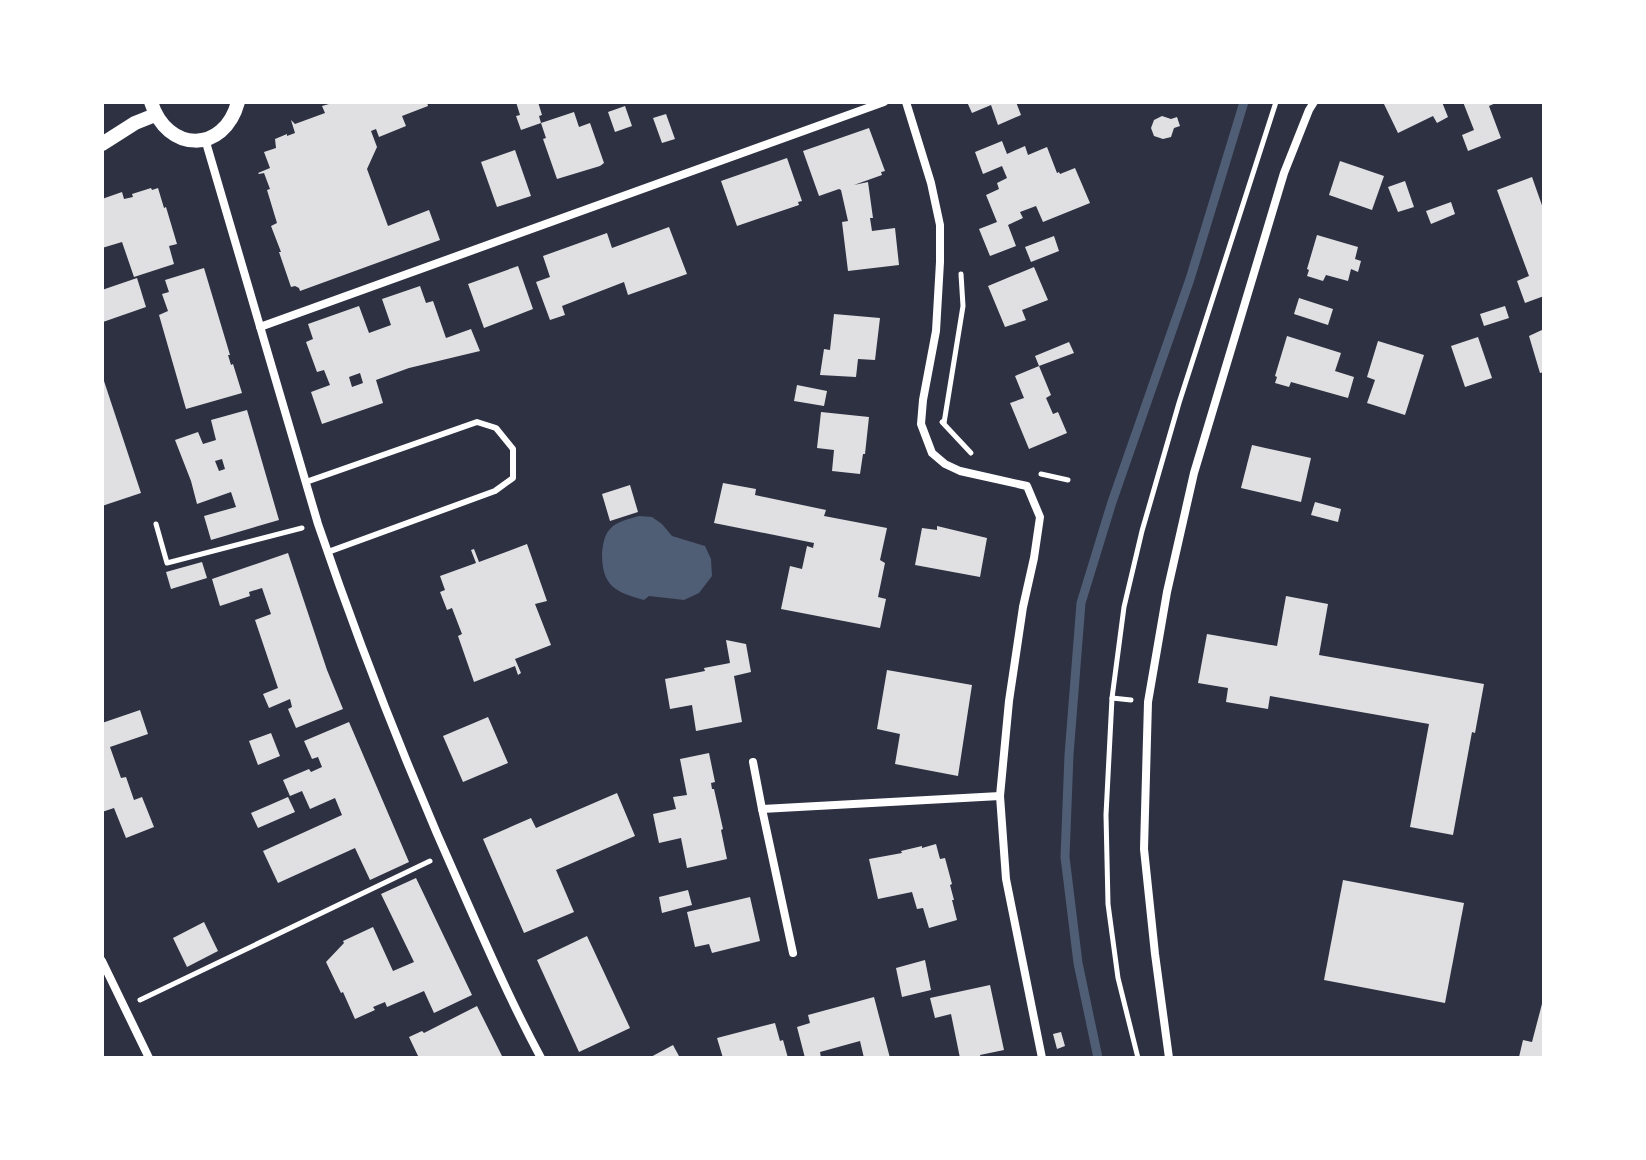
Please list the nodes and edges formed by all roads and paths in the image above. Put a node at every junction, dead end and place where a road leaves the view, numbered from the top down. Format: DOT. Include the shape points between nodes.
graph roads {
  1 [pos="238,102"];
  2 [pos="884,102"];
  3 [pos="906,102"];
  4 [pos="1314,102"];
  5 [pos="153,108"];
  6 [pos="205,139"];
  7 [pos="102,144"];
  8 [pos="260,327"];
  9 [pos="923,400"];
  10 [pos="993,477"];
  11 [pos="306,482"];
  12 [pos="156,524"];
  13 [pos="318,524"];
  14 [pos="328,552"];
  15 [pos="753,762"];
  16 [pos="1000,796"];
  17 [pos="762,809"];
  18 [pos="445,854"];
  19 [pos="793,953"];
  20 [pos="102,961"];
  21 [pos="124,1008"];
  22 [pos="149,1058"];
  23 [pos="541,1058"];
  24 [pos="1042,1058"];
  25 [pos="1169,1058"];
  1 -- 6 [label="street" via="225,129"];
  2 -- 8 [label="street"];
  3 -- 9 [label="street" via="940,225 936,331"];
  4 -- 25 [label="street" via="1284,173 1194,473 1148,702 1144,849"];
  5 -- 6 [label="street" via="166,130 179,138"];
  5 -- 7 [label="street"];
  6 -- 8 [label="street"];
  8 -- 11 [label="street"];
  9 -- 10 [label="path"];
  9 -- 10 [label="street" via="921,424 932,453 960,471"];
  10 -- 16 [label="street" via="1027,486 1040,517 1009,701"];
  11 -- 13 [label="street"];
  11 -- 14 [label="lane" via="477,422 496,428 513,449 513,478 495,491"];
  12 -- 13 [label="path" via="167,563"];
  13 -- 14 [label="street"];
  14 -- 18 [label="street"];
  15 -- 17 [label="street"];
  16 -- 17 [label="street"];
  16 -- 24 [label="street" via="1006,879"];
  17 -- 19 [label="street"];
  18 -- 21 [label="path"];
  18 -- 23 [label="street"];
  20 -- 21 [label="street"];
  21 -- 22 [label="street"];
}
